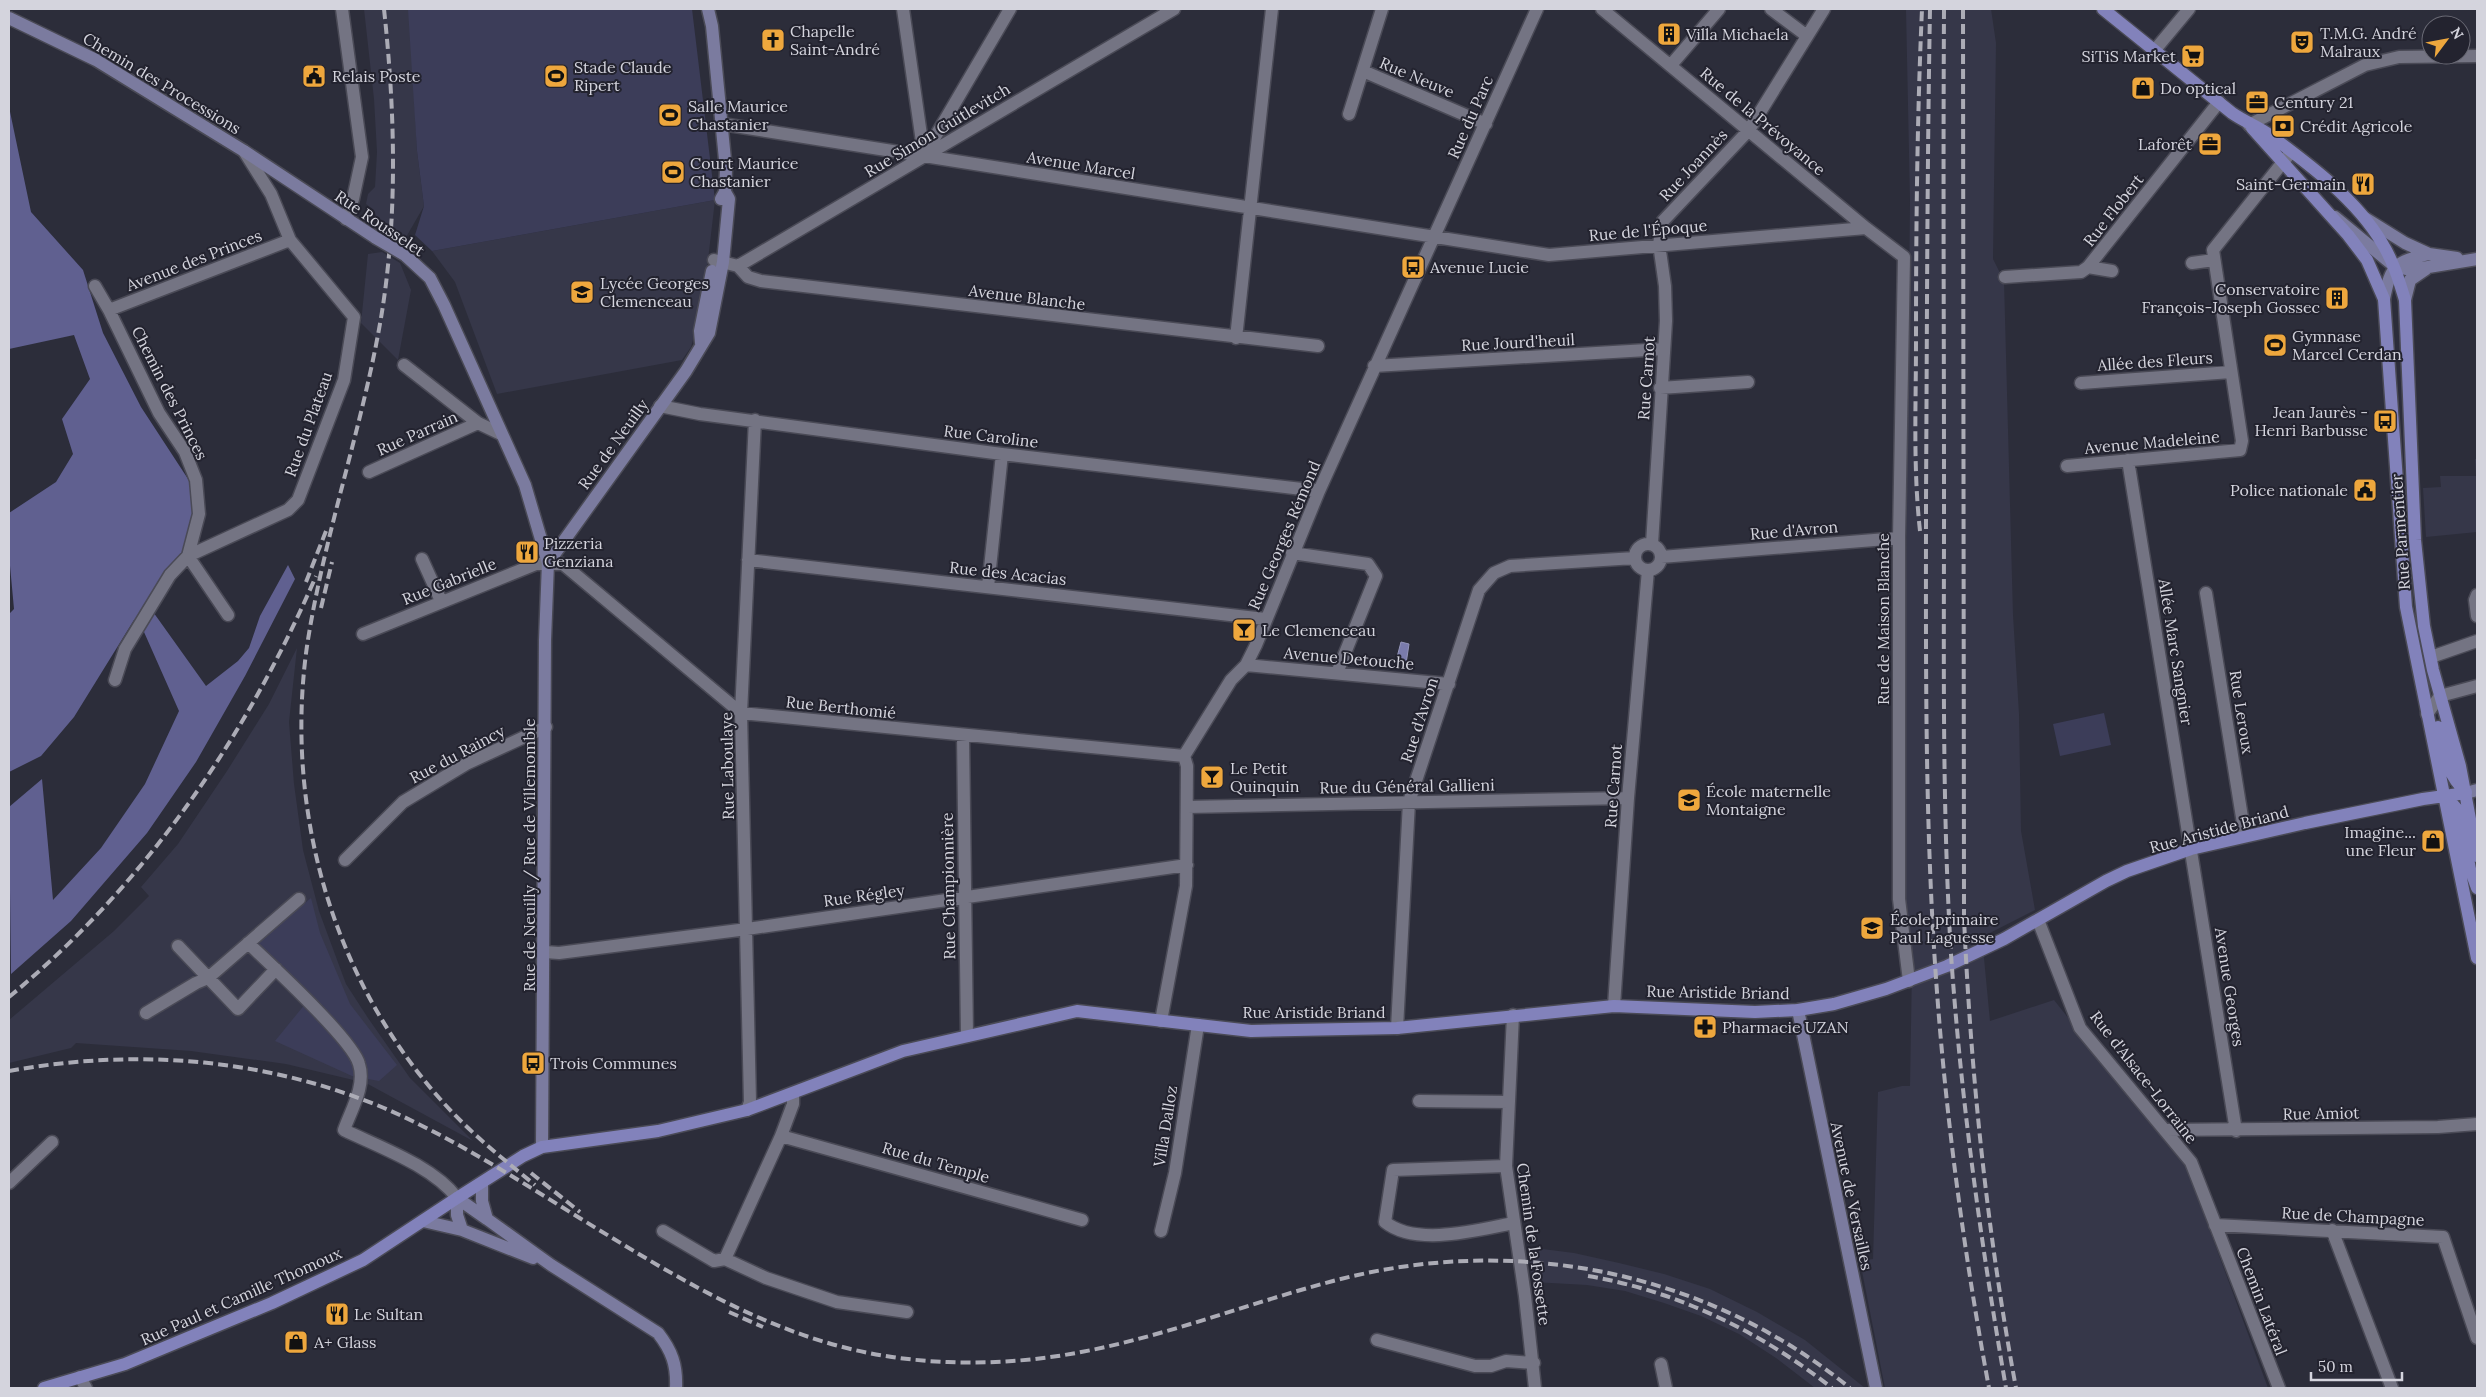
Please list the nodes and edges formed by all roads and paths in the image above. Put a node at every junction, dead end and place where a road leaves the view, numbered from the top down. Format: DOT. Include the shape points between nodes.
graph roads {
  1 [pos="342,9"];
  2 [pos="708,9"];
  3 [pos="903,9"];
  4 [pos="1010,9"];
  5 [pos="1174,9"];
  6 [pos="1272,9"];
  7 [pos="1382,9"];
  8 [pos="1537,9"];
  9 [pos="1602,9"];
  10 [pos="1719,9"];
  11 [pos="1771,9"];
  12 [pos="1824,9"];
  13 [pos="2103,9"];
  14 [pos="2189,9"];
  15 [pos="9,18"];
  16 [pos="1807,36"];
  17 [pos="2154,50"];
  18 [pos="2477,56"];
  19 [pos="1671,65"];
  20 [pos="1363,71"];
  21 [pos="2219,102"];
  22 [pos="1349,114"];
  23 [pos="722,124"];
  24 [pos="1486,124"];
  25 [pos="2249,125"];
  26 [pos="1748,130"];
  27 [pos="244,151"];
  28 [pos="924,156"];
  29 [pos="2287,156"];
  30 [pos="1251,208"];
  31 [pos="2331,214"];
  32 [pos="2360,215"];
  33 [pos="346,219"];
  34 [pos="1866,228"];
  35 [pos="1434,238"];
  36 [pos="290,240"];
  37 [pos="1660,244"];
  38 [pos="1904,257"];
  39 [pos="2472,259"];
  40 [pos="2214,260"];
  41 [pos="2430,260"];
  42 [pos="719,261"];
  43 [pos="2192,263"];
  44 [pos="738,266"];
  45 [pos="2394,266"];
  46 [pos="2088,267"];
  47 [pos="2112,271"];
  48 [pos="2005,277"];
  49 [pos="95,286"];
  50 [pos="2384,299"];
  51 [pos="2405,300"];
  52 [pos="109,310"];
  53 [pos="1236,338"];
  54 [pos="1318,346"];
  55 [pos="1664,350"];
  56 [pos="404,365"];
  57 [pos="1374,366"];
  58 [pos="2231,372"];
  59 [pos="1748,382"];
  60 [pos="2081,383"];
  61 [pos="1660,388"];
  62 [pos="660,406"];
  63 [pos="755,420"];
  64 [pos="478,423"];
  65 [pos="501,434"];
  66 [pos="1002,454"];
  67 [pos="2128,460"];
  68 [pos="2067,466"];
  69 [pos="369,472"];
  70 [pos="1319,491"];
  71 [pos="1899,538"];
  72 [pos="1652,544"];
  73 [pos="1292,553"];
  74 [pos="188,556"];
  75 [pos="1661,557"];
  76 [pos="1635,558"];
  77 [pos="422,559"];
  78 [pos="748,560"];
  79 [pos="548,563"];
  80 [pos="1648,570"];
  81 [pos="988,587"];
  82 [pos="2206,593"];
  83 [pos="2477,595"];
  84 [pos="441,601"];
  85 [pos="228,615"];
  86 [pos="2477,616"];
  87 [pos="1265,618"];
  88 [pos="363,634"];
  89 [pos="2477,641"];
  90 [pos="2431,657"];
  91 [pos="1246,665"];
  92 [pos="1337,673"];
  93 [pos="116,680"];
  94 [pos="1448,684"];
  95 [pos="2477,686"];
  96 [pos="2433,704"];
  97 [pos="741,713"];
  98 [pos="546,727"];
  99 [pos="963,735"];
  100 [pos="1184,756"];
  101 [pos="2439,772"];
  102 [pos="2472,792"];
  103 [pos="2445,796"];
  104 [pos="1628,798"];
  105 [pos="2423,799"];
  106 [pos="1409,802"];
  107 [pos="1187,808"];
  108 [pos="2245,836"];
  109 [pos="2191,849"];
  110 [pos="2477,856"];
  111 [pos="345,860"];
  112 [pos="1187,865"];
  113 [pos="2477,888"];
  114 [pos="964,897"];
  115 [pos="299,899"];
  116 [pos="2038,920"];
  117 [pos="746,929"];
  118 [pos="248,943"];
  119 [pos="178,946"];
  120 [pos="545,952"];
  121 [pos="2477,958"];
  122 [pos="276,969"];
  123 [pos="208,978"];
  124 [pos="1909,981"];
  125 [pos="1614,1006"];
  126 [pos="1798,1010"];
  127 [pos="146,1013"];
  128 [pos="1513,1015"];
  129 [pos="1161,1021"];
  130 [pos="1198,1025"];
  131 [pos="1398,1028"];
  132 [pos="967,1036"];
  133 [pos="793,1094"];
  134 [pos="1419,1102"];
  135 [pos="1509,1102"];
  136 [pos="748,1110"];
  137 [pos="2477,1124"];
  138 [pos="2165,1130"];
  139 [pos="2236,1130"];
  140 [pos="782,1136"];
  141 [pos="52,1142"];
  142 [pos="542,1147"];
  143 [pos="1506,1166"];
  144 [pos="9,1183"];
  145 [pos="482,1184"];
  146 [pos="457,1198"];
  147 [pos="486,1219"];
  148 [pos="1082,1220"];
  149 [pos="423,1221"];
  150 [pos="1514,1223"];
  151 [pos="2215,1225"];
  152 [pos="462,1230"];
  153 [pos="663,1230"];
  154 [pos="2332,1230"];
  155 [pos="1161,1231"];
  156 [pos="725,1259"];
  157 [pos="551,1265"];
  158 [pos="907,1312"];
  159 [pos="2477,1338"];
  160 [pos="1377,1340"];
  161 [pos="1534,1363"];
  162 [pos="1661,1364"];
  163 [pos="83,1383"];
  164 [pos="44,1388"];
  165 [pos="676,1388"];
  166 [pos="1535,1388"];
  167 [pos="1666,1388"];
  168 [pos="1876,1388"];
  169 [pos="2279,1388"];
  170 [pos="2392,1388"];
  1 -- 33 [label="street" via="362,157"];
  2 -- 23 [label="street, Rue de Neuilly"];
  3 -- 28 [label="street"];
  4 -- 28 [label="street"];
  5 -- 28 [label="street, Rue Simon Guitlevitch"];
  6 -- 30 [label="street"];
  7 -- 20 [label="street"];
  8 -- 24 [label="street, Rue du Parc"];
  9 -- 19 [label="street, Rue de la Prévoyance"];
  10 -- 19 [label="street"];
  11 -- 16 [label="street"];
  12 -- 16 [label="street, Rue Joannès"];
  13 -- 17 [label="main road"];
  14 -- 17 [label="street"];
  15 -- 27 [label="street, Chemin des Processions" via="96,60"];
  16 -- 26 [label="street, Rue Joannès"];
  17 -- 21 [label="main road"];
  18 -- 25 [label="street" via="2399,57 2365,64"];
  19 -- 26 [label="street, Rue de la Prévoyance"];
  20 -- 22 [label="street"];
  20 -- 24 [label="street, Rue Neuve"];
  21 -- 25 [label="main road"];
  21 -- 46 [label="street, Rue Flobert"];
  23 -- 28 [label="street, Avenue Marcel"];
  23 -- 42 [label="street, Rue de Neuilly" via="726,170 725,192 721,197"];
  24 -- 35 [label="street, Rue du Parc"];
  25 -- 29 [label="main road"];
  26 -- 34 [label="street, Rue de la Prévoyance"];
  26 -- 37 [label="street, Rue Joannès" via="1663,221"];
  27 -- 33 [label="street, Rue Rousselet"];
  27 -- 36 [label="street, Rue du Plateau" via="271,194"];
  28 -- 30 [label="street, Avenue Marcel"];
  28 -- 44 [label="street, Rue Simon Guitlevitch"];
  29 -- 31 [label="main road, Rue Parmentier"];
  29 -- 32 [label="main road, Rue Parmentier" via="2340,194"];
  29 -- 40 [label="street" via="2216,244"];
  30 -- 35 [label="street, Avenue Marcel"];
  30 -- 53 [label="street"];
  31 -- 45 [label="street"];
  31 -- 50 [label="main road, Rue Parmentier" via="2367,260"];
  32 -- 41 [label="street"];
  32 -- 45 [label="main road, Rue Parmentier" via="2381,241"];
  33 -- 65 [label="street, Rue Rousselet, bridge" via="405,255 430,278"];
  34 -- 37 [label="street, Rue de l'Époque"];
  34 -- 38 [label="street, Rue de la Prévoyance"];
  35 -- 37 [label="street, Rue de l'Époque" via="1549,255"];
  35 -- 57 [label="street, Rue Georges Rémond"];
  36 -- 52 [label="street, Avenue des Princes"];
  36 -- 74 [label="street, Rue du Plateau" via="354,317 344,380 298,500 288,510"];
  37 -- 55 [label="street, Rue Carnot" via="1665,286"];
  38 -- 71 [label="street, Rue de Maison Blanche"];
  39 -- 41 [label="street"];
  40 -- 43 [label="street"];
  40 -- 58 [label="street"];
  41 -- 45 [label="street" via="2410,270"];
  41 -- 51 [label="street" via="2410,280"];
  42 -- 44 [label="street"];
  42 -- 62 [label="street, Rue de Neuilly" via="709,333"];
  44 -- 53 [label="street, Avenue Blanche" via="748,277 761,282"];
  45 -- 50 [label="street"];
  45 -- 51 [label="main road, Rue Parmentier"];
  46 -- 47 [label="street"];
  46 -- 48 [label="street" via="2081,272"];
  49 -- 52 [label="street, Chemin des Princes"];
  50 -- 96 [label="main road, Rue Parmentier" via="2402,575 2419,674"];
  51 -- 90 [label="main road, Rue Parmentier" via="2415,540 2424,626"];
  52 -- 74 [label="street, Chemin des Princes" via="159,413 185,452 196,480 199,514"];
  53 -- 54 [label="street, Avenue Blanche"];
  55 -- 57 [label="street, Rue Jourd'heuil"];
  55 -- 61 [label="street, Rue Carnot"];
  56 -- 64 [label="street"];
  57 -- 70 [label="street, Rue Georges Rémond"];
  58 -- 60 [label="street, Allée des Fleurs"];
  58 -- 67 [label="street, Avenue Madeleine" via="2242,441 2240,450"];
  59 -- 61 [label="street"];
  61 -- 72 [label="street, Rue Carnot"];
  62 -- 63 [label="street, Rue Caroline"];
  62 -- 79 [label="street, Rue de Neuilly"];
  63 -- 66 [label="street, Rue Caroline"];
  63 -- 78 [label="street, Rue Laboulaye"];
  64 -- 65 [label="street"];
  64 -- 69 [label="street, Rue Parrain"];
  65 -- 79 [label="street, Rue Rousselet" via="525,485"];
  66 -- 70 [label="street, Rue Caroline"];
  66 -- 81 [label="street"];
  67 -- 68 [label="street, Avenue Madeleine"];
  67 -- 109 [label="street, Allée Marc Sangnier"];
  70 -- 73 [label="street, Rue Georges Rémond"];
  71 -- 75 [label="street, Rue d'Avron"];
  71 -- 124 [label="street, Rue de Maison Blanche" via="1899,900"];
  72 -- 75 [label="street" via="1659,549"];
  72 -- 76 [label="street" via="1640,546"];
  73 -- 87 [label="street, Rue Georges Rémond"];
  73 -- 92 [label="street" via="1368,564 1376,576"];
  74 -- 85 [label="street"];
  74 -- 93 [label="street, Chemin des Princes" via="170,575 125,650"];
  75 -- 80 [label="street" via="1658,565"];
  76 -- 80 [label="street" via="1638,565"];
  76 -- 94 [label="street, Rue d'Avron" via="1510,566 1494,573 1479,590"];
  77 -- 84 [label="street"];
  78 -- 81 [label="street, Rue des Acacias"];
  78 -- 97 [label="street, Rue Laboulaye"];
  79 -- 84 [label="street, Rue Gabrielle" via="536,564"];
  79 -- 97 [label="street" via="562,564"];
  79 -- 98 [label="street, Rue de Neuilly / Rue de Villemomble"];
  80 -- 104 [label="street, Rue Carnot"];
  81 -- 87 [label="street, Rue des Acacias"];
  82 -- 108 [label="street, Rue Leroux"];
  83 -- 86 [label="street" via="2474,600"];
  84 -- 88 [label="street, Rue Gabrielle"];
  87 -- 91 [label="street, Rue Georges Rémond"];
  89 -- 90 [label="street"];
  90 -- 96 [label="main road, Rue Parmentier"];
  91 -- 92 [label="street, Avenue Detouche"];
  91 -- 100 [label="street, Rue Georges Rémond" via="1231,680"];
  92 -- 94 [label="street, Avenue Detouche"];
  94 -- 106 [label="street, Rue d'Avron"];
  95 -- 96 [label="street"];
  96 -- 101 [label="main road, Rue Parmentier"];
  96 -- 102 [label="main road, Rue Parmentier"];
  97 -- 99 [label="street, Rue Berthomié"];
  97 -- 117 [label="street, Rue Laboulaye"];
  98 -- 111 [label="street, Rue du Raincy" via="466,764 403,802"];
  98 -- 120 [label="street, Rue de Neuilly / Rue de Villemomble"];
  99 -- 100 [label="street, Rue Berthomié"];
  99 -- 114 [label="street, Rue Championnière"];
  100 -- 107 [label="street"];
  101 -- 103 [label="main road, Rue Parmentier"];
  101 -- 105 [label="main road"];
  102 -- 103 [label="main road, Rue Aristide Briand"];
  102 -- 110 [label="main road, Rue Parmentier"];
  103 -- 105 [label="main road, Rue Aristide Briand"];
  103 -- 113 [label="main road" via="2459,811"];
  103 -- 121 [label="main road, Rue Parmentier"];
  104 -- 106 [label="street, Rue du Général Gallieni"];
  104 -- 125 [label="street, Rue Carnot"];
  105 -- 108 [label="main road, Rue Aristide Briand"];
  106 -- 107 [label="street, Rue du Général Gallieni"];
  106 -- 131 [label="street, Rue d'Avron"];
  107 -- 112 [label="street"];
  108 -- 109 [label="main road, Rue Aristide Briand"];
  109 -- 116 [label="main road, Rue Aristide Briand" via="2127,871"];
  109 -- 139 [label="street, Avenue Georges"];
  112 -- 114 [label="street, Rue Régley"];
  112 -- 129 [label="street"];
  114 -- 117 [label="street, Rue Régley"];
  114 -- 132 [label="street, Rue Championnière"];
  115 -- 118 [label="street"];
  116 -- 124 [label="main road, Rue Aristide Briand" via="1983,950"];
  116 -- 138 [label="street, Rue d'Alsace-Lorraine" via="2080,1028"];
  117 -- 120 [label="street, Rue Régley" via="559,953"];
  117 -- 136 [label="street, Rue Laboulaye"];
  118 -- 122 [label="street"];
  118 -- 123 [label="street"];
  119 -- 123 [label="street"];
  120 -- 142 [label="street, Rue de Neuilly / Rue de Villemomble"];
  122 -- 123 [label="street" via="238,1009"];
  122 -- 146 [label="street" via="346,1042 359,1063 361,1084 344,1130 412,1162 450,1189"];
  123 -- 127 [label="street"];
  124 -- 126 [label="main road, Rue Aristide Briand" via="1834,1004"];
  125 -- 126 [label="main road, Rue Aristide Briand" via="1728,1011"];
  125 -- 128 [label="main road, Rue Aristide Briand"];
  126 -- 168 [label="street, Avenue de Versailles"];
  128 -- 131 [label="main road, Rue Aristide Briand"];
  128 -- 135 [label="street, Chemin de la Fossette"];
  129 -- 130 [label="main road, Rue Aristide Briand"];
  129 -- 132 [label="main road, Rue Aristide Briand" via="1077,1011"];
  130 -- 131 [label="main road, Rue Aristide Briand" via="1251,1031"];
  130 -- 155 [label="street, Villa Dalloz" via="1175,1173"];
  132 -- 133 [label="main road, Rue Aristide Briand" via="903,1051"];
  133 -- 136 [label="main road, Rue Paul et Camille Thomoux"];
  133 -- 140 [label="street" via="793,1104"];
  134 -- 135 [label="street"];
  135 -- 143 [label="street, Chemin de la Fossette"];
  136 -- 142 [label="main road, Rue Paul et Camille Thomoux" via="658,1132"];
  137 -- 139 [label="street, Rue Amiot"];
  138 -- 139 [label="street, Rue Amiot"];
  138 -- 151 [label="street, Rue d'Alsace-Lorraine" via="2190,1162"];
  140 -- 148 [label="street, Rue du Temple"];
  140 -- 156 [label="street"];
  141 -- 144 [label="street"];
  142 -- 145 [label="main road, Rue Paul et Camille Thomoux"];
  143 -- 150 [label="street, Chemin de la Fossette"];
  143 -- 150 [label="street" via="1393,1170 1385,1222 1393,1228 1442,1235"];
  145 -- 146 [label="main road, Rue Paul et Camille Thomoux"];
  145 -- 147 [label="street"];
  146 -- 147 [label="street"];
  146 -- 149 [label="main road, Rue Paul et Camille Thomoux"];
  146 -- 152 [label="street" via="457,1215"];
  147 -- 157 [label="street"];
  149 -- 152 [label="street"];
  149 -- 163 [label="main road, Rue Paul et Camille Thomoux" via="363,1260 272,1303"];
  150 -- 161 [label="street, Chemin de la Fossette"];
  151 -- 154 [label="street, Rue de Champagne"];
  151 -- 169 [label="street, Chemin Latéral"];
  152 -- 157 [label="street"];
  153 -- 156 [label="street" via="714,1261"];
  154 -- 159 [label="street, Rue de Champagne" via="2443,1237"];
  154 -- 170 [label="street"];
  156 -- 158 [label="street" via="766,1278 837,1302"];
  157 -- 165 [label="street" via="658,1332 670,1348 677,1369"];
  160 -- 161 [label="street" via="1475,1366 1491,1366 1506,1361"];
  161 -- 166 [label="street, Chemin de la Fossette"];
  162 -- 167 [label="street"];
  163 -- 164 [label="main road, Rue Paul et Camille Thomoux"];
}
